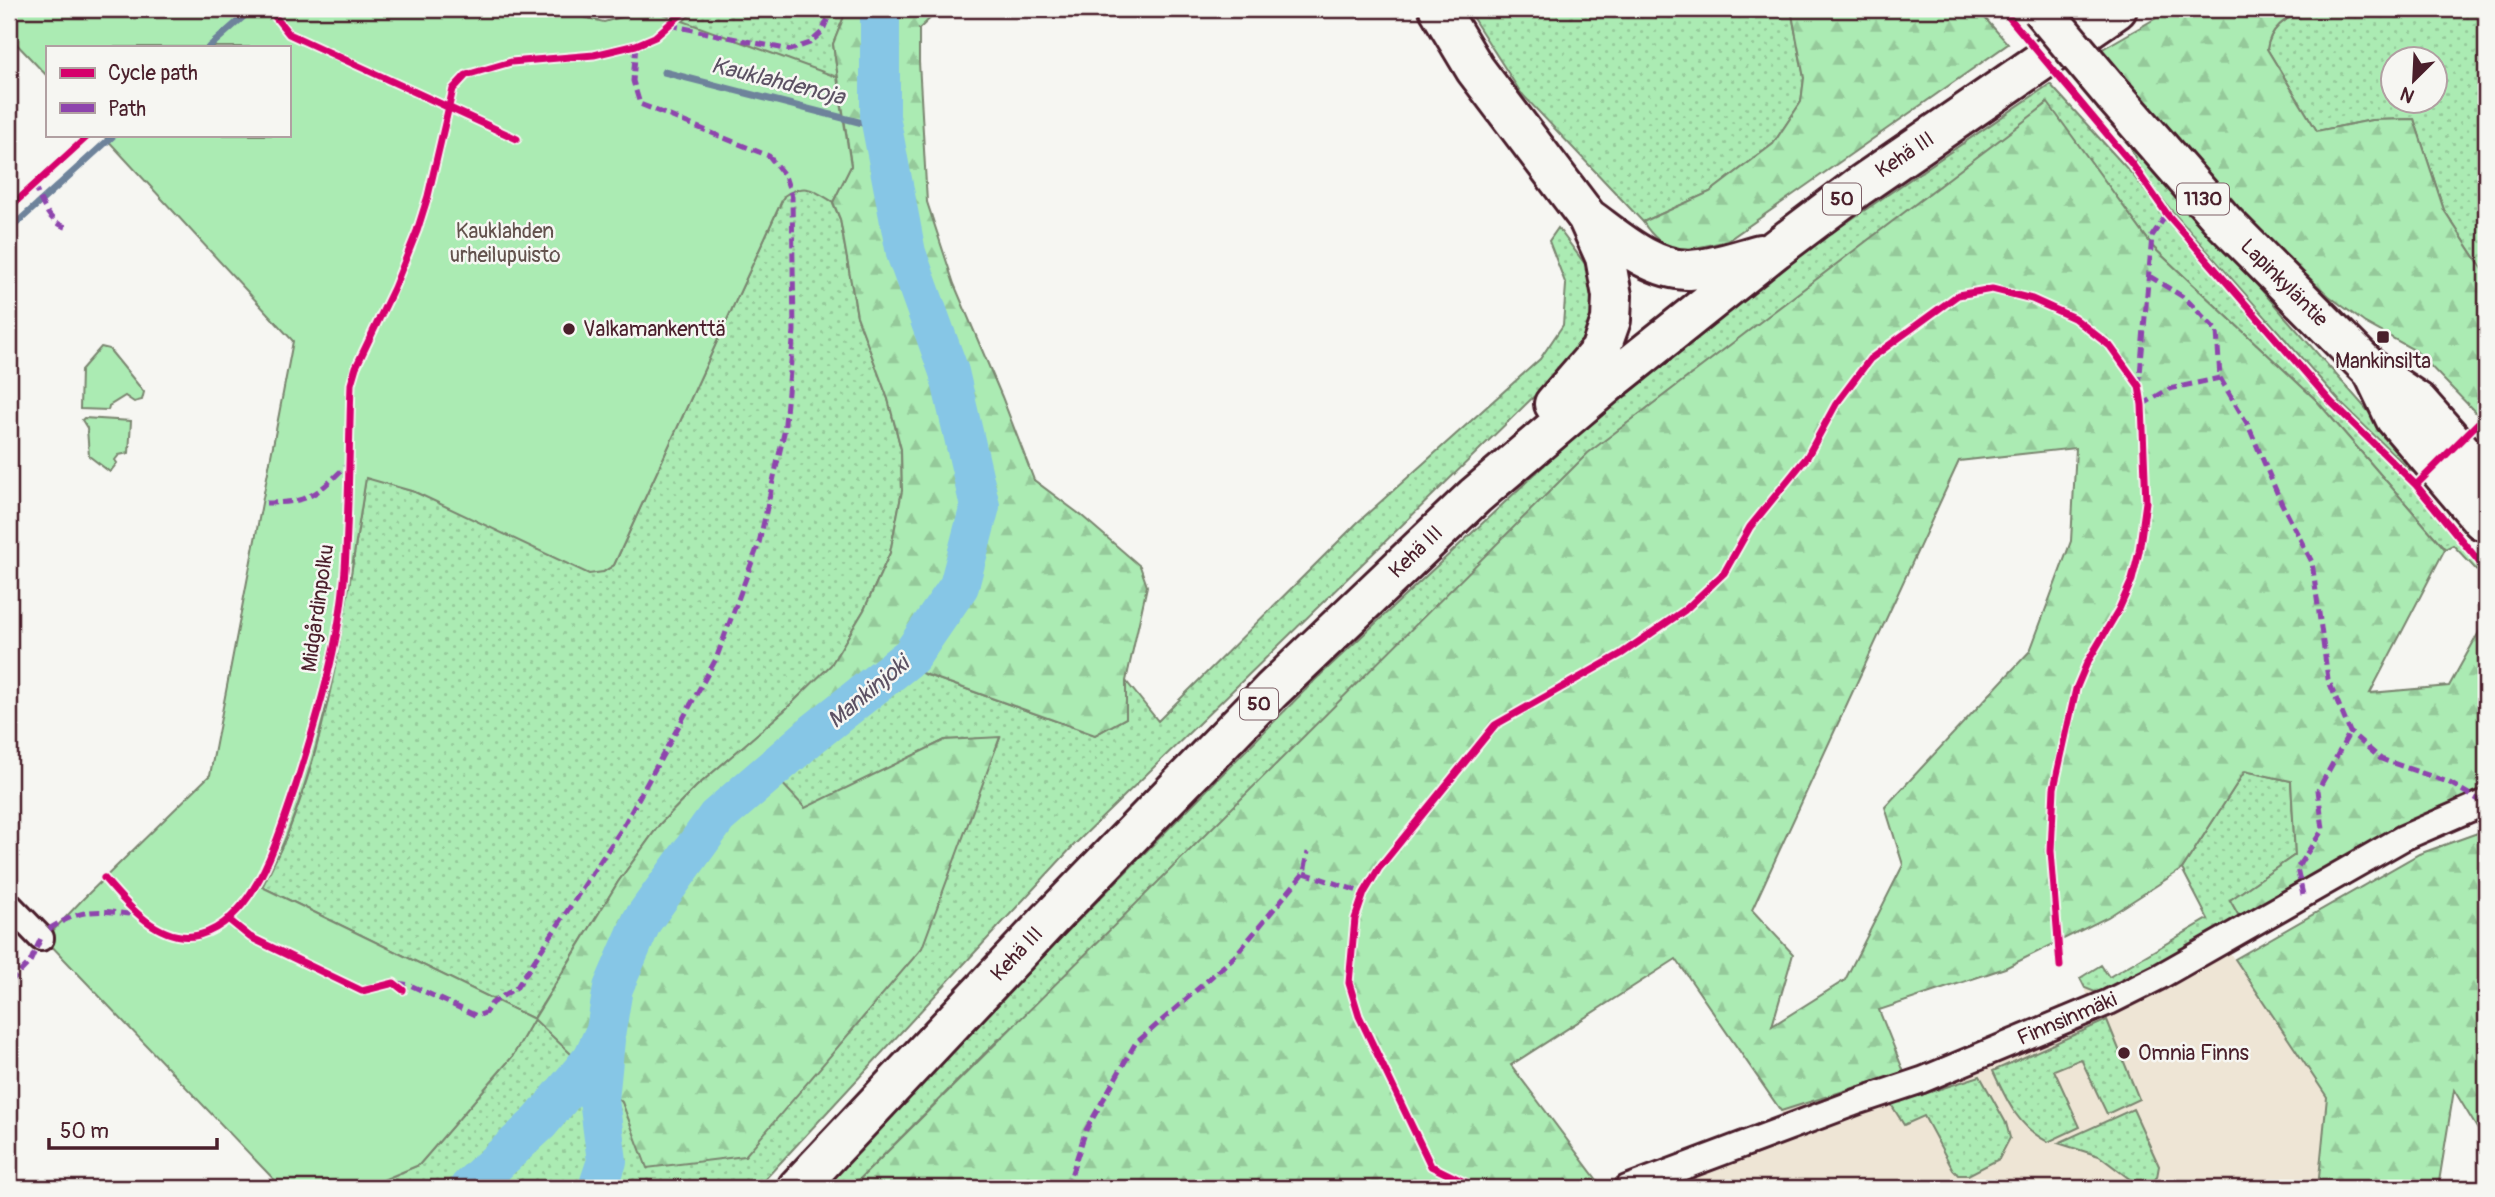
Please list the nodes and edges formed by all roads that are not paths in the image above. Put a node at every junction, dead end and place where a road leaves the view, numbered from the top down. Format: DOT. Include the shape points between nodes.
graph roads {
  1 [pos="1439,9"];
  2 [pos="2040,9"];
  3 [pos="2117,9"];
  4 [pos="1587,217"];
  5 [pos="1776,249"];
  6 [pos="2374,372"];
  7 [pos="2486,480"];
  8 [pos="1475,496"];
  9 [pos="2485,515"];
  10 [pos="2486,802"];
  11 [pos="9,905"];
  12 [pos="41,938"];
  13 [pos="797,1188"];
  14 [pos="1627,1188"];
  1 -- 4 [label="main road" via="1475,69"];
  2 -- 6 [label="main road, Lapinkyläntie / 1130, bridge" via="2224,222"];
  3 -- 5 [label="main road, Kehä III / 50" via="1858,187"];
  4 -- 5 [label="main road" via="1638,254 1664,266 1689,270"];
  4 -- 8 [label="main road" via="1605,257 1612,296 1611,320 1600,351"];
  5 -- 8 [label="main road, Kehä III / 50"];
  6 -- 7 [label="main road, Lapinkyläntie / 1130" via="2418,402"];
  6 -- 9 [label="main road, Lapinkyläntie / 1130" via="2395,418"];
  8 -- 13 [label="main road, Kehä III / 50" via="1272,690"];
  10 -- 14 [label="street, Finnsinmäki" via="2403,838 2109,1002 1922,1080"];
  11 -- 12 [label="street"];
}
